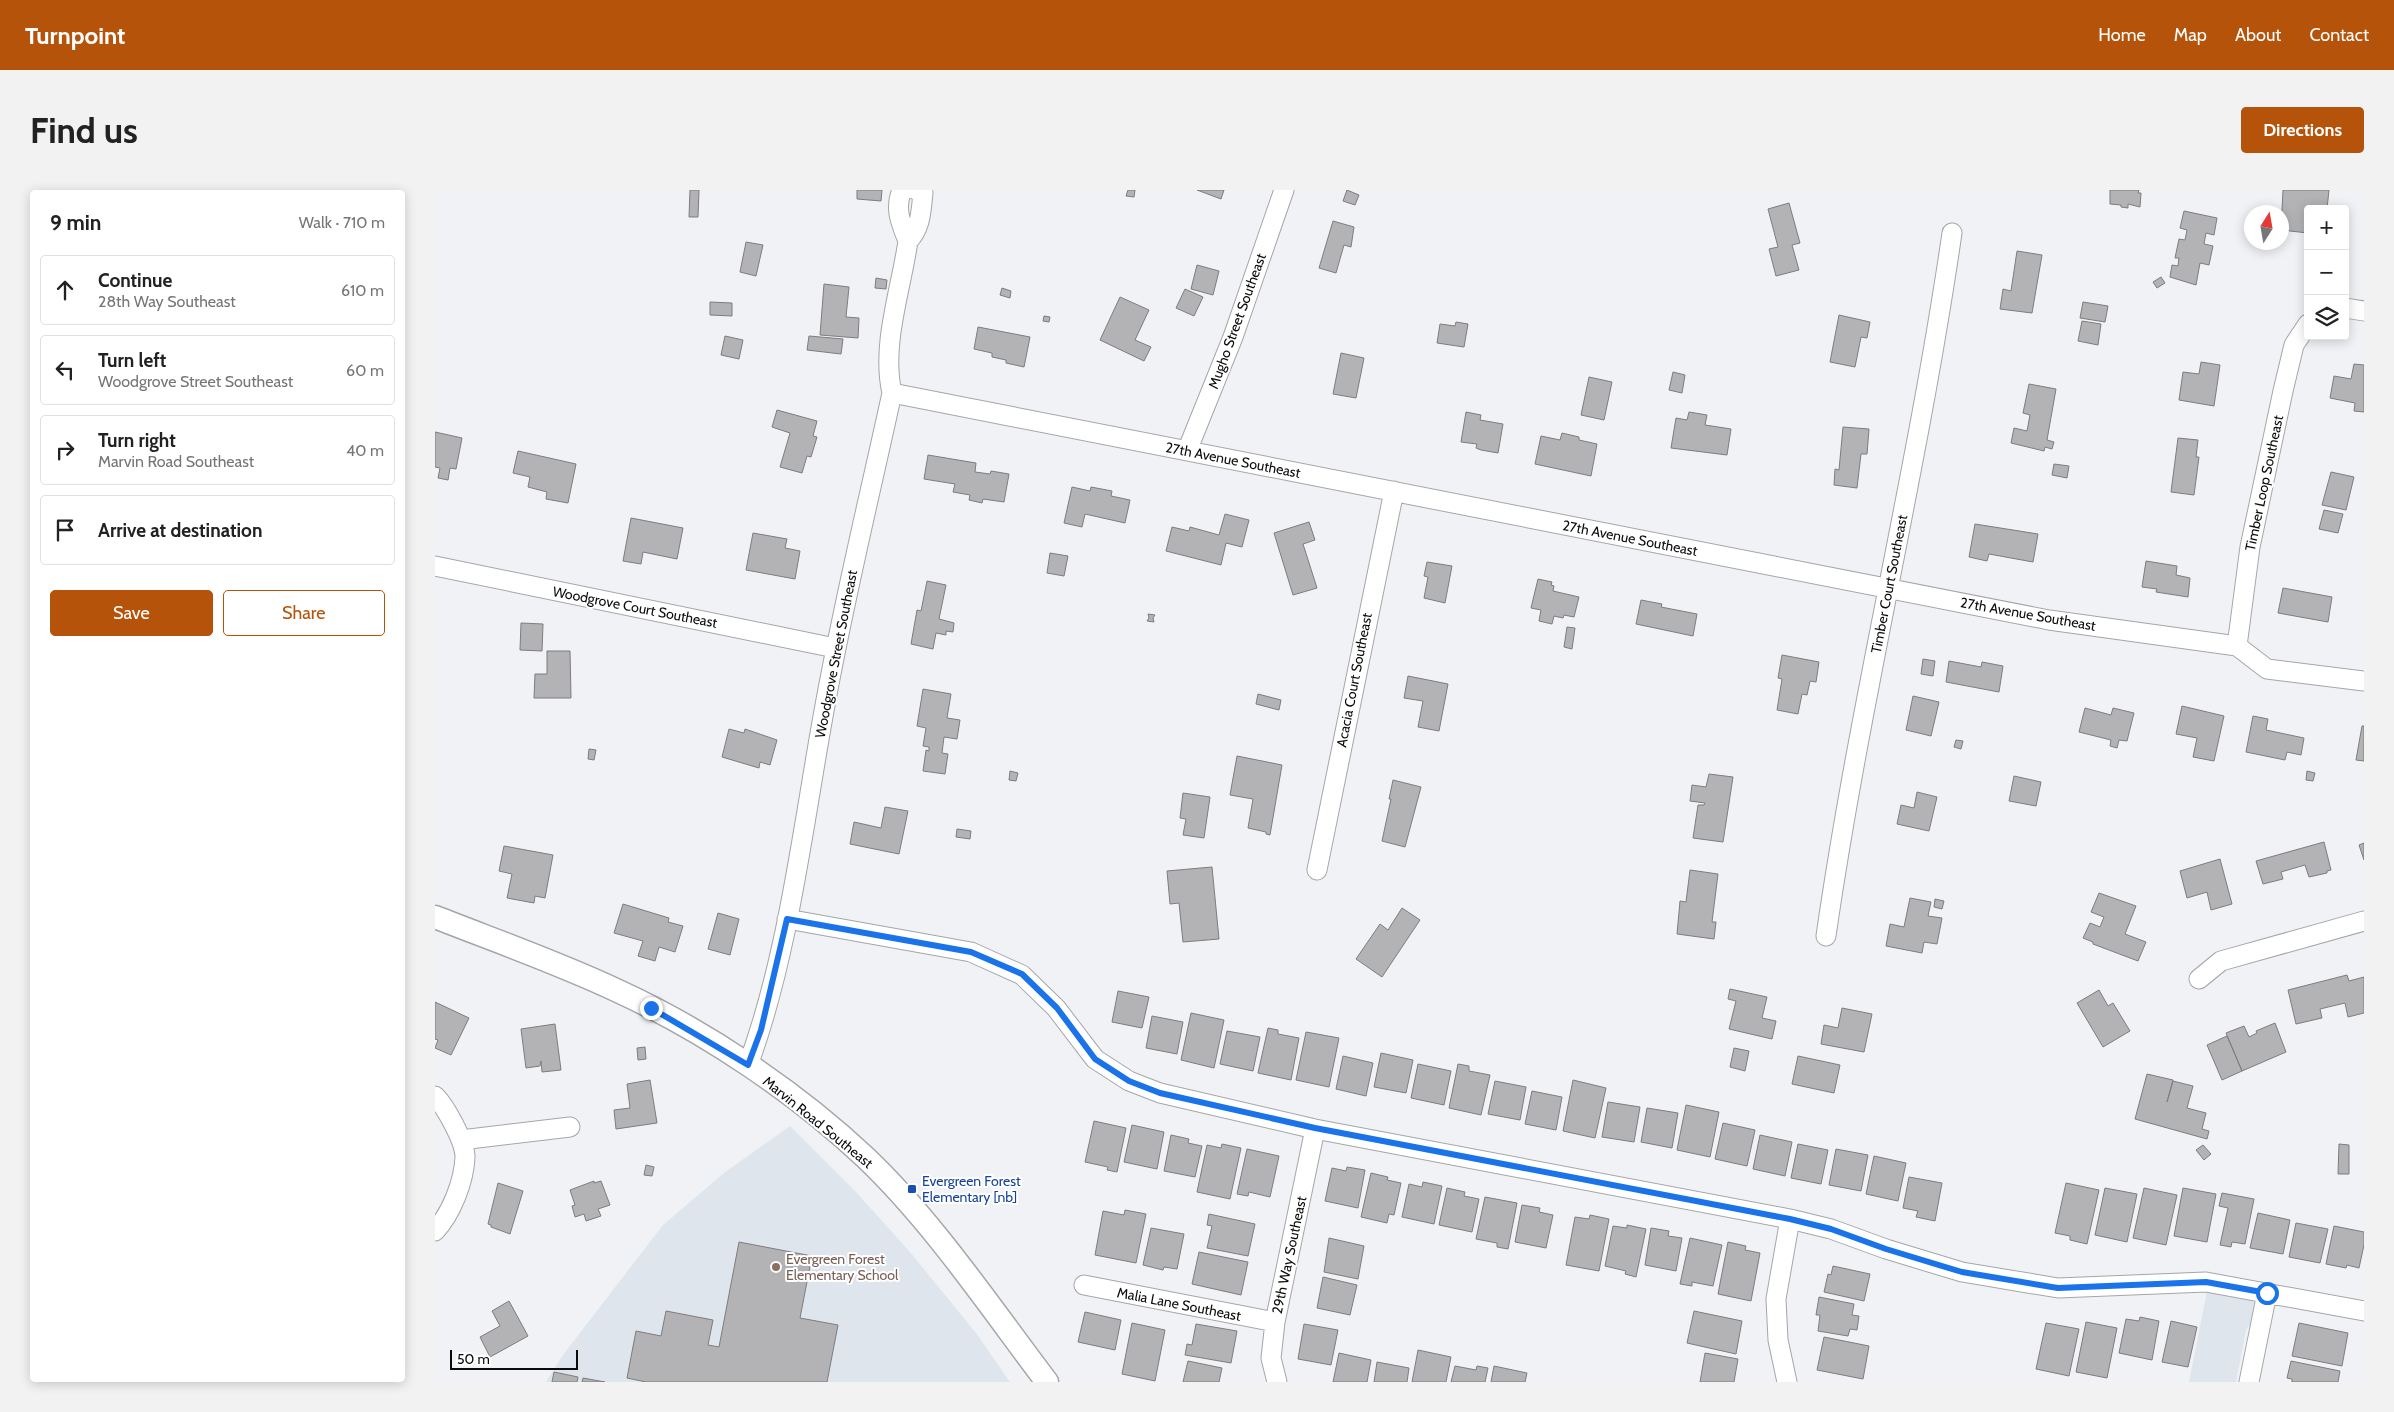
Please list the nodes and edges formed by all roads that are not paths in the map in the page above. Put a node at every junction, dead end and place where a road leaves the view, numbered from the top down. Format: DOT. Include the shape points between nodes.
graph roads {
  1 [pos="902,190"];
  2 [pos="916,190"];
  3 [pos="1285,190"];
  4 [pos="1952,232"];
  5 [pos="908,241"];
  6 [pos="2349,309"];
  7 [pos="2364,312"];
  8 [pos="2304,330"];
  9 [pos="892,393"];
  10 [pos="1187,451"];
  11 [pos="1393,491"];
  12 [pos="435,566"];
  13 [pos="1888,588"];
  14 [pos="2237,646"];
  15 [pos="835,648"];
  16 [pos="2364,680"];
  17 [pos="1317,870"];
  18 [pos="435,917"];
  19 [pos="787,919"];
  20 [pos="2364,920"];
  21 [pos="1826,936"];
  22 [pos="2199,979"];
  23 [pos="748,1065"];
  24 [pos="435,1096"];
  25 [pos="570,1128"];
  26 [pos="1315,1128"];
  27 [pos="461,1140"];
  28 [pos="1790,1219"];
  29 [pos="435,1231"];
  30 [pos="1084,1285"];
  31 [pos="2267,1293"];
  32 [pos="2364,1311"];
  33 [pos="1275,1322"];
  34 [pos="1047,1382"];
  35 [pos="1277,1382"];
  36 [pos="1787,1382"];
  37 [pos="2249,1382"];
  1 -- 5 [label="street" via="898,200 899,219"];
  2 -- 5 [label="street, Woodgrove Street Southeast" via="923,193 921,217 916,234"];
  3 -- 10 [label="street, Mugho Street Southeast" via="1233,337"];
  4 -- 13 [label="street, Timber Court Southeast" via="1927,386"];
  5 -- 9 [label="street, Woodgrove Street Southeast" via="890,341"];
  6 -- 7 [label="street"];
  8 -- 14 [label="street, Timber Loop Southeast" via="2294,345 2283,391 2250,547"];
  9 -- 10 [label="street, 27th Avenue Southeast"];
  9 -- 15 [label="street, Woodgrove Street Southeast"];
  10 -- 11 [label="street, 27th Avenue Southeast"];
  11 -- 13 [label="street, 27th Avenue Southeast"];
  11 -- 17 [label="street, Acacia Court Southeast"];
  12 -- 15 [label="street, Woodgrove Court Southeast"];
  13 -- 14 [label="street, 27th Avenue Southeast" via="2049,620"];
  13 -- 21 [label="street, Timber Court Southeast"];
  14 -- 16 [label="street, 27th Avenue Southeast" via="2267,668"];
  15 -- 19 [label="street, Woodgrove Street Southeast"];
  18 -- 23 [label="street, Marvin Road Southeast" via="617,990"];
  19 -- 23 [label="street, Woodgrove Street Southeast" via="761,1030"];
  19 -- 26 [label="street" via="971,952 1022,974 1057,1008 1095,1059 1129,1081 1160,1093"];
  20 -- 22 [label="street" via="2221,961"];
  23 -- 34 [label="street, Marvin Road Southeast" via="866,1159 918,1215"];
  24 -- 27 [label="street"];
  25 -- 27 [label="street"];
  26 -- 28 [label="street"];
  26 -- 33 [label="street, 29th Way Southeast"];
  27 -- 29 [label="street" via="465,1157 459,1187 444,1221"];
  28 -- 31 [label="street" via="1831,1229 1962,1272 2058,1288 2206,1282"];
  28 -- 36 [label="street" via="1777,1299 1778,1340"];
  30 -- 33 [label="street, Malia Lane Southeast"];
  31 -- 32 [label="street"];
  31 -- 37 [label="street"];
  33 -- 35 [label="street, 29th Way Southeast" via="1271,1358"];
}
